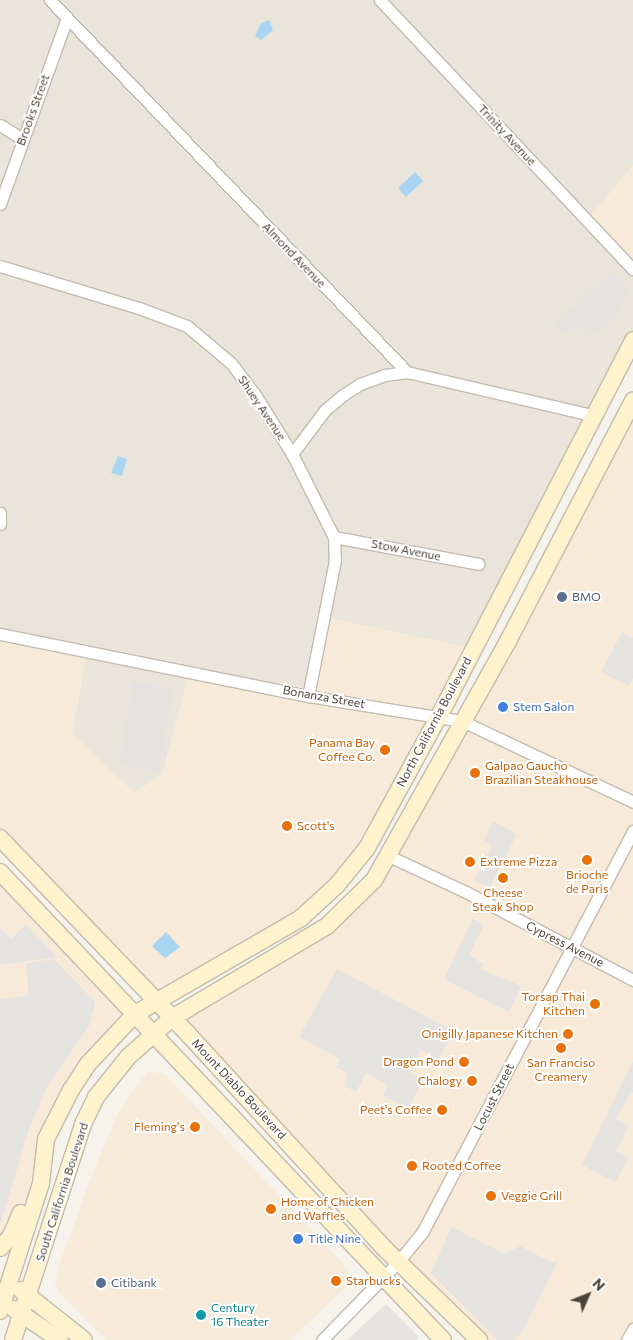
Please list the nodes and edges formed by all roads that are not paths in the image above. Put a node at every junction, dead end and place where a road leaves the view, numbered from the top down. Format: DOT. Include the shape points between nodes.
graph roads {
  1 [pos="50,0"];
  2 [pos="380,0"];
  3 [pos="67,18"];
  4 [pos="0,125"];
  5 [pos="22,139"];
  6 [pos="0,204"];
  7 [pos="0,266"];
  8 [pos="633,269"];
  9 [pos="633,340"];
  10 [pos="407,372"];
  11 [pos="633,402"];
  12 [pos="592,416"];
  13 [pos="292,454"];
  14 [pos="334,537"];
  15 [pos="478,564"];
  16 [pos="0,634"];
  17 [pos="308,696"];
  18 [pos="439,716"];
  19 [pos="462,721"];
  20 [pos="633,802"];
  21 [pos="633,831"];
  22 [pos="0,838"];
  23 [pos="389,856"];
  24 [pos="0,872"];
  25 [pos="571,948"];
  26 [pos="633,980"];
  27 [pos="155,1000"];
  28 [pos="135,1014"];
  29 [pos="172,1018"];
  30 [pos="153,1033"];
  31 [pos="42,1160"];
  32 [pos="0,1248"];
  33 [pos="398,1262"];
  34 [pos="383,1276"];
  35 [pos="5,1278"];
  36 [pos="28,1294"];
  37 [pos="1,1304"];
  38 [pos="22,1314"];
  39 [pos="633,1329"];
  40 [pos="13,1340"];
  41 [pos="60,1340"];
  42 [pos="84,1340"];
  43 [pos="322,1340"];
  44 [pos="443,1340"];
  45 [pos="479,1340"];
  46 [pos="628,1340"];
  1 -- 3 [label="street, Almond Avenue"];
  2 -- 8 [label="street, Trinity Avenue"];
  3 -- 5 [label="street, Brooks Street"];
  3 -- 10 [label="street, Almond Avenue"];
  4 -- 5 [label="street"];
  5 -- 6 [label="street, Brooks Street"];
  7 -- 13 [label="street, Shuey Avenue" via="139,308 186,326 231,363"];
  9 -- 12 [label="main road, North California Boulevard"];
  10 -- 12 [label="street"];
  10 -- 13 [label="street" via="385,375 360,384 343,395 325,410"];
  11 -- 19 [label="main road, North California Boulevard" via="513,632"];
  12 -- 18 [label="main road, North California Boulevard"];
  13 -- 14 [label="street, Shuey Avenue"];
  14 -- 15 [label="street, Stow Avenue"];
  14 -- 17 [label="street, Shuey Avenue" via="335,560"];
  16 -- 17 [label="street, Bonanza Street"];
  17 -- 18 [label="street, Bonanza Street"];
  18 -- 19 [label="street, Bonanza Street"];
  18 -- 27 [label="main road, North California Boulevard" via="366,848 337,885 300,918"];
  19 -- 20 [label="street, Bonanza Street"];
  19 -- 23 [label="main road, North California Boulevard"];
  21 -- 25 [label="street, Locust Street"];
  22 -- 27 [label="main road, Mount Diablo Boulevard"];
  23 -- 25 [label="street, Cypress Avenue"];
  23 -- 29 [label="main road, North California Boulevard" via="357,900 327,926"];
  24 -- 28 [label="main road, Mount Diablo Boulevard"];
  25 -- 26 [label="street, Cypress Avenue"];
  25 -- 33 [label="street, Locust Street" via="430,1219"];
  27 -- 28 [label="main road, North California Boulevard"];
  27 -- 29 [label="main road, Mount Diablo Boulevard"];
  28 -- 30 [label="main road, Mount Diablo Boulevard"];
  28 -- 31 [label="main road, South California Boulevard" via="94,1058 71,1090 46,1139"];
  29 -- 30 [label="main road, North California Boulevard"];
  29 -- 33 [label="main road, Mount Diablo Boulevard"];
  30 -- 34 [label="main road, Mount Diablo Boulevard"];
  30 -- 36 [label="main road, South California Boulevard" via="112,1074 84,1122"];
  31 -- 32 [label="main road" via="11,1236"];
  31 -- 35 [label="main road, South California Boulevard" via="40,1183"];
  33 -- 34 [label="street, Locust Street"];
  33 -- 45 [label="main road, Mount Diablo Boulevard"];
  34 -- 43 [label="street, Locust Street"];
  34 -- 44 [label="main road, Mount Diablo Boulevard"];
  35 -- 36 [label="main road"];
  35 -- 37 [label="main road, South California Boulevard"];
  36 -- 38 [label="main road, South California Boulevard"];
  36 -- 42 [label="main road"];
  37 -- 38 [label="main road"];
  38 -- 40 [label="main road, South California Boulevard"];
  38 -- 41 [label="main road"];
  39 -- 46 [label="street"];
}
